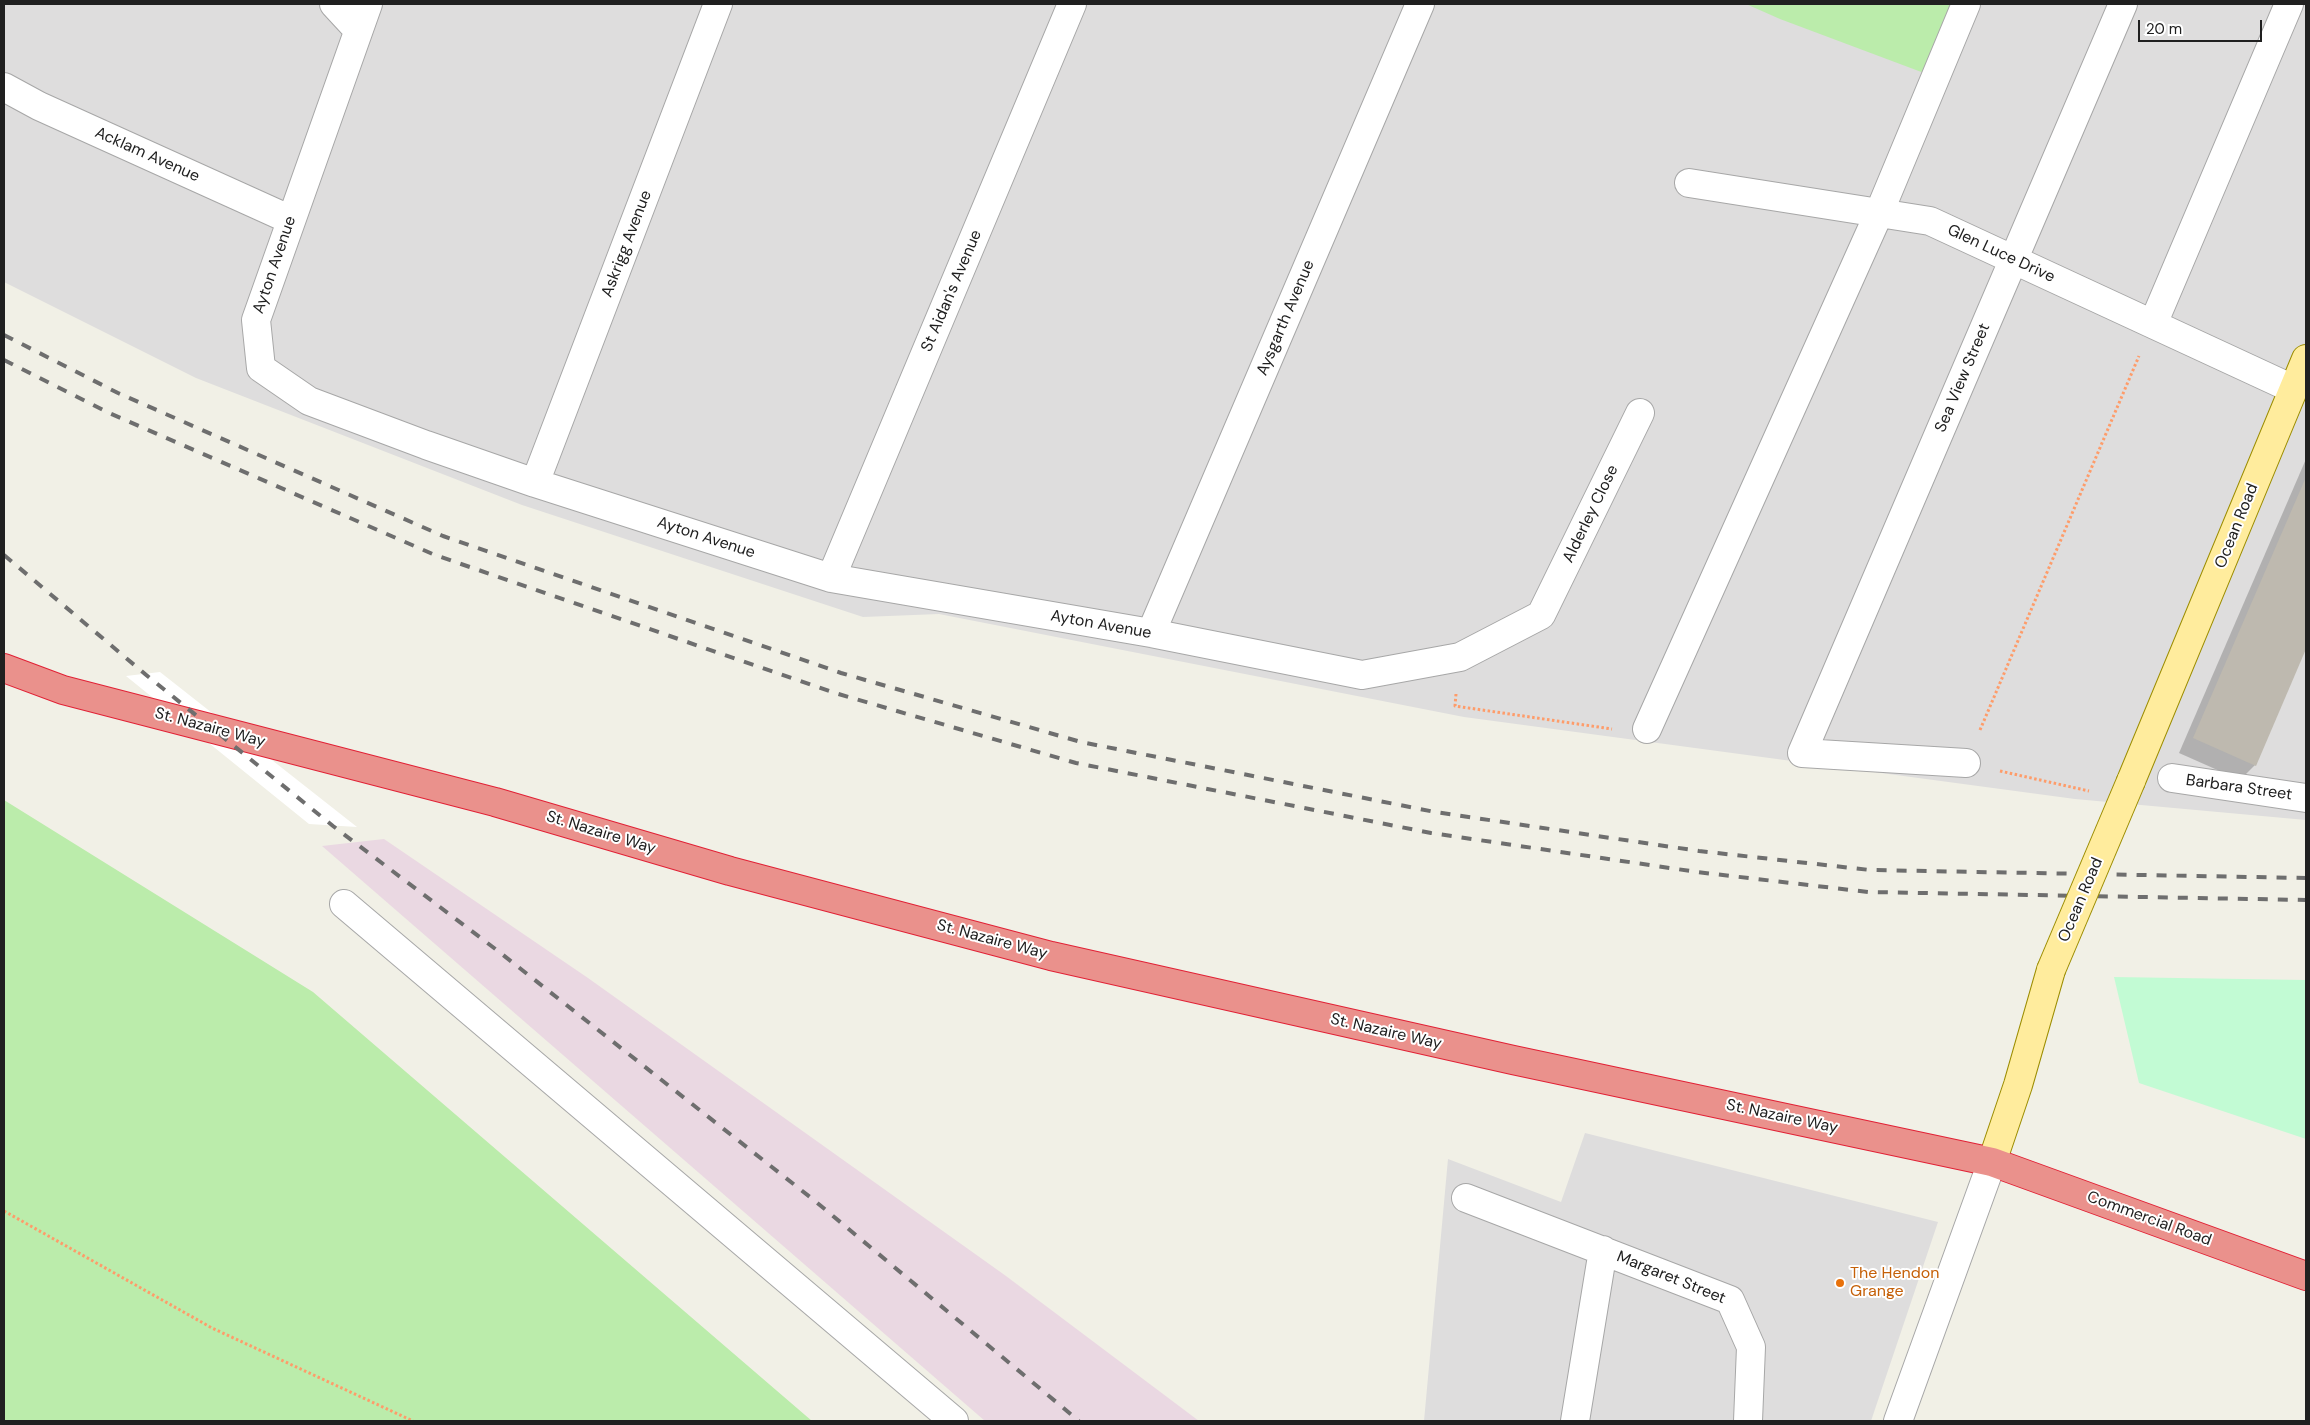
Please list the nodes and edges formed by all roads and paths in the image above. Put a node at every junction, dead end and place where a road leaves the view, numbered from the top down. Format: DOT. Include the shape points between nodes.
graph roads {
  1 [pos="334,4"];
  2 [pos="368,4"];
  3 [pos="718,4"];
  4 [pos="1072,4"];
  5 [pos="1420,4"];
  6 [pos="1966,4"];
  7 [pos="2123,4"];
  8 [pos="2290,4"];
  9 [pos="358,30"];
  10 [pos="4,87"];
  11 [pos="1689,183"];
  12 [pos="1879,213"];
  13 [pos="291,220"];
  14 [pos="2014,260"];
  15 [pos="2153,324"];
  16 [pos="2306,359"];
  17 [pos="2293,389"];
  18 [pos="1640,413"];
  19 [pos="535,483"];
  20 [pos="831,578"];
  21 [pos="1541,615"];
  22 [pos="1151,633"];
  23 [pos="1460,657"];
  24 [pos="4,668"];
  25 [pos="1648,730"];
  26 [pos="1966,763"];
  27 [pos="2172,778"];
  28 [pos="2132,779"];
  29 [pos="2306,798"];
  30 [pos="344,904"];
  31 [pos="1992,1162"];
  32 [pos="1466,1198"];
  33 [pos="4,1211"];
  34 [pos="1603,1250"];
  35 [pos="2306,1276"];
  36 [pos="413,1421"];
  37 [pos="954,1421"];
  38 [pos="1576,1421"];
  39 [pos="1748,1421"];
  40 [pos="1898,1421"];
  1 -- 9 [label="street"];
  2 -- 9 [label="street, Ayton Avenue"];
  3 -- 19 [label="street, Askrigg Avenue"];
  4 -- 20 [label="street, St Aidan's Avenue"];
  5 -- 22 [label="street, Aysgarth Avenue"];
  6 -- 12 [label="street"];
  7 -- 14 [label="street, Sea View Street"];
  8 -- 15 [label="street"];
  9 -- 13 [label="street, Ayton Avenue"];
  10 -- 13 [label="street, Acklam Avenue" via="39,106"];
  11 -- 12 [label="street, Glen Luce Drive"];
  12 -- 14 [label="street, Glen Luce Drive" via="1930,221"];
  12 -- 25 [label="street"];
  13 -- 19 [label="street, Ayton Avenue" via="256,320 260,368 309,401"];
  14 -- 15 [label="street, Glen Luce Drive"];
  14 -- 26 [label="street, Sea View Street" via="1802,753"];
  15 -- 17 [label="street, Glen Luce Drive"];
  15 -- 26 [label="path"];
  16 -- 17 [label="main road, Ocean Road"];
  17 -- 28 [label="main road, Ocean Road"];
  18 -- 21 [label="street, Alderley Close"];
  19 -- 20 [label="street, Ayton Avenue"];
  20 -- 22 [label="street, Ayton Avenue"];
  21 -- 23 [label="street, Ayton Avenue"];
  22 -- 23 [label="street, Ayton Avenue" via="1362,675"];
  23 -- 25 [label="path" via="1455,706 1629,731"];
  24 -- 31 [label="highway, St. Nazaire Way" via="63,690 495,802 730,871 1051,956 1513,1060"];
  26 -- 28 [label="path" via="2088,792"];
  27 -- 29 [label="street, Barbara Street"];
  28 -- 31 [label="main road, Ocean Road, bridge" via="2051,970"];
  30 -- 37 [label="street"];
  31 -- 35 [label="highway, Commercial Road"];
  31 -- 40 [label="street, Ocean Road"];
  32 -- 34 [label="street"];
  33 -- 36 [label="path" via="212,1328"];
  34 -- 38 [label="street, Margaret Street"];
  34 -- 39 [label="street, Margaret Street" via="1730,1300 1751,1346"];
}
